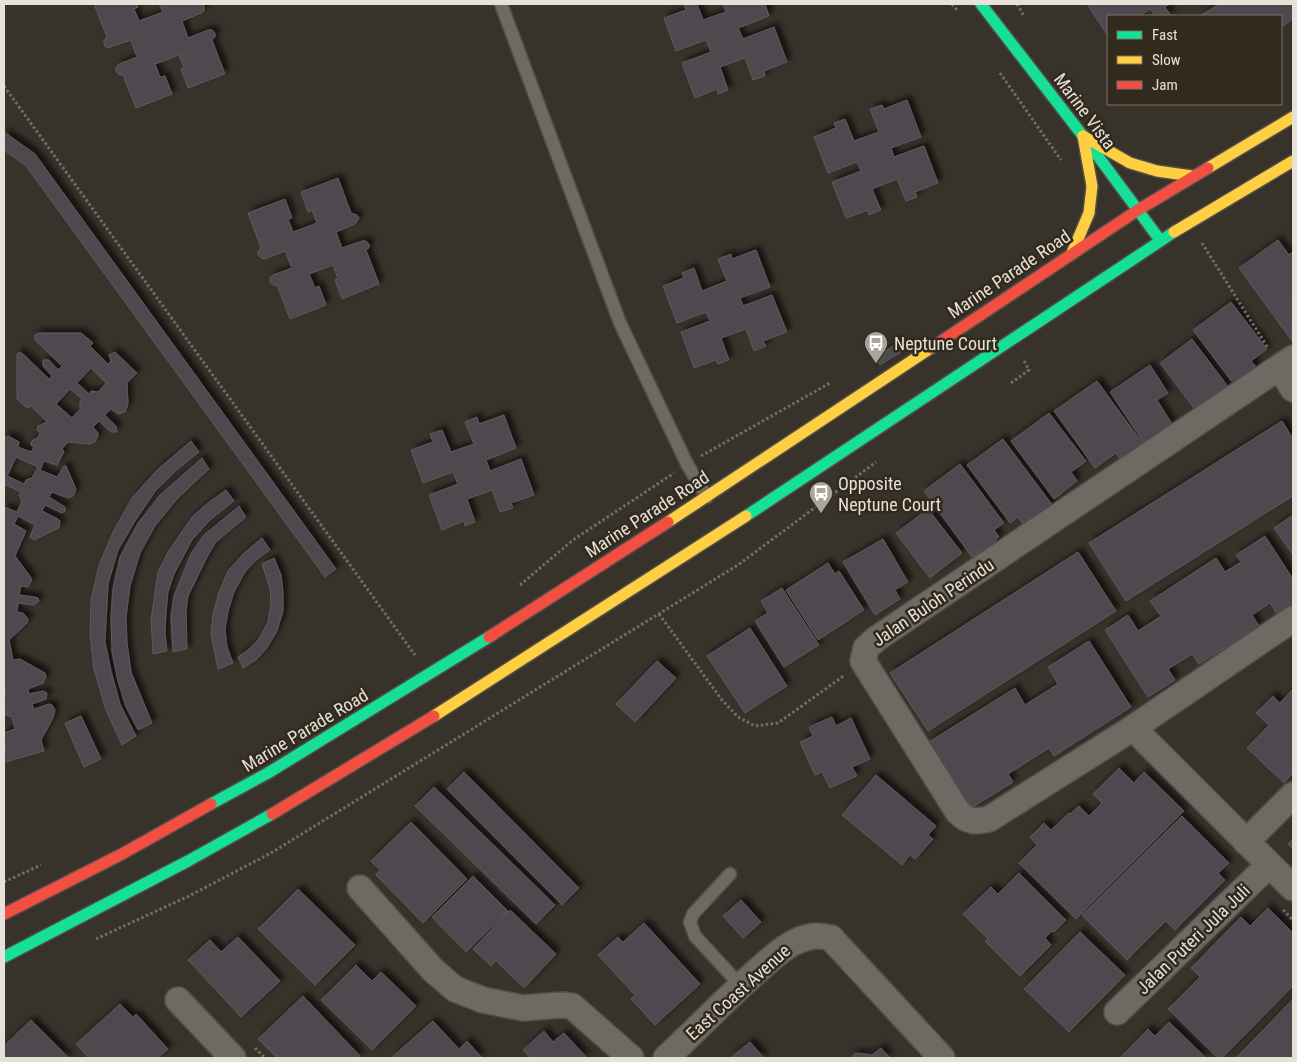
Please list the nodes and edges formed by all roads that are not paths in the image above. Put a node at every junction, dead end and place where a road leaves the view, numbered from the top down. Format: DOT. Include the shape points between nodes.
graph roads {
  1 [pos="501,4"];
  2 [pos="981,4"];
  3 [pos="1293,117"];
  4 [pos="1083,136"];
  5 [pos="1293,161"];
  6 [pos="1192,176"];
  7 [pos="1138,210"];
  8 [pos="1160,240"];
  9 [pos="1072,253"];
  10 [pos="1287,363"];
  11 [pos="1293,388"];
  12 [pos="707,496"];
  13 [pos="1293,620"];
  14 [pos="1133,728"];
  15 [pos="1293,796"];
  16 [pos="1246,842"];
  17 [pos="1269,865"];
  18 [pos="730,874"];
  19 [pos="360,888"];
  20 [pos="1293,888"];
  21 [pos="4,914"];
  22 [pos="4,956"];
  23 [pos="741,986"];
  24 [pos="178,1000"];
  25 [pos="1117,1012"];
  26 [pos="233,1058"];
  27 [pos="631,1058"];
  28 [pos="666,1058"];
  29 [pos="942,1058"];
  1 -- 12 [label="lane" via="620,323 686,464"];
  2 -- 4 [label="main road, Marine Vista"];
  3 -- 6 [label="main road, Marine Parade Road"];
  4 -- 6 [label="main road" via="1130,163 1157,172"];
  4 -- 7 [label="main road, Marine Vista"];
  4 -- 9 [label="main road" via="1092,186 1089,213"];
  5 -- 8 [label="main road"];
  6 -- 7 [label="main road, Marine Parade Road"];
  7 -- 8 [label="main road, Marine Vista"];
  7 -- 9 [label="main road, Marine Parade Road"];
  8 -- 22 [label="main road" via="728,528 414,729 188,861"];
  9 -- 12 [label="main road, Marine Parade Road"];
  10 -- 11 [label="street"];
  10 -- 14 [label="street, Jalan Buloh Perindu" via="876,639 866,648 863,658 866,669 958,812 972,821 988,818"];
  12 -- 21 [label="main road, Marine Parade Road" via="449,662 268,773 122,854"];
  13 -- 14 [label="street, Jalan Buloh Perindu"];
  14 -- 16 [label="street"];
  15 -- 16 [label="street"];
  16 -- 17 [label="street"];
  17 -- 20 [label="street"];
  17 -- 25 [label="street, Jalan Puteri Jula Juli"];
  18 -- 23 [label="lane" via="692,914 690,922 695,936"];
  19 -- 27 [label="street" via="433,970 455,989 483,1000 523,1008 572,1006"];
  23 -- 28 [label="street, East Coast Avenue"];
  23 -- 29 [label="street, East Coast Avenue" via="792,943 819,935 832,938"];
  24 -- 26 [label="street"];
}
